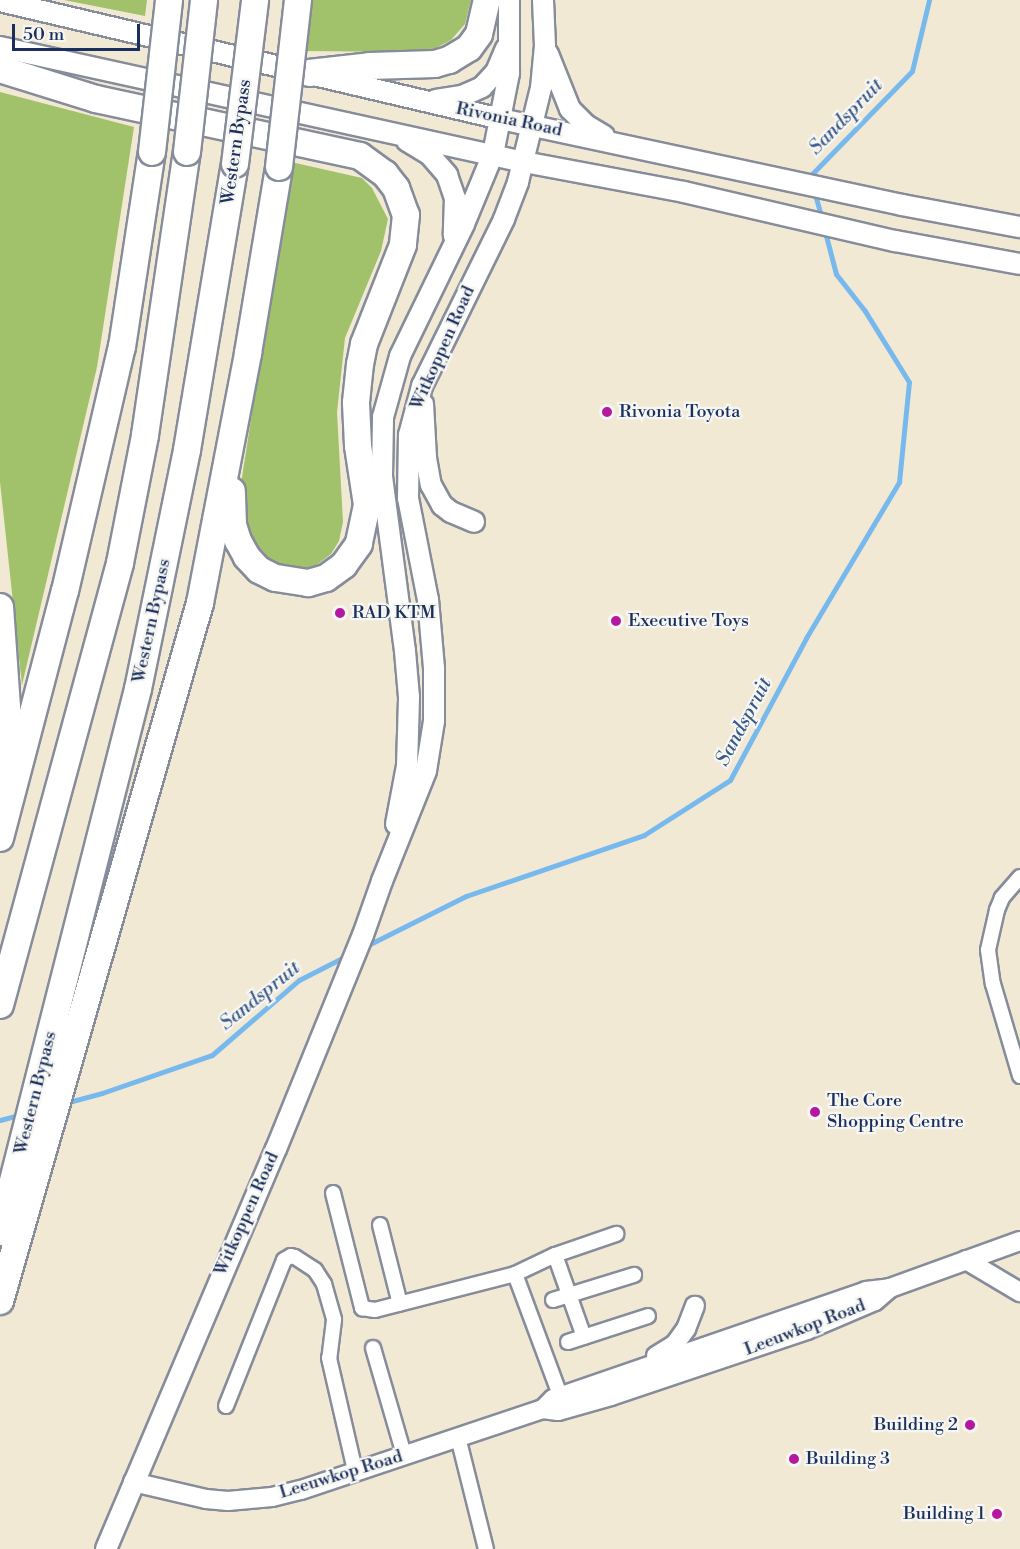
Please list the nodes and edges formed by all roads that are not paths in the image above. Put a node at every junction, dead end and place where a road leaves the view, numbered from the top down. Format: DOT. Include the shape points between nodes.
graph roads {
  1 [pos="169,0"];
  2 [pos="204,0"];
  3 [pos="255,0"];
  4 [pos="298,0"];
  5 [pos="487,0"];
  6 [pos="509,0"];
  7 [pos="543,0"];
  8 [pos="0,1"];
  9 [pos="510,35"];
  10 [pos="545,46"];
  11 [pos="0,47"];
  12 [pos="0,69"];
  13 [pos="309,73"];
  14 [pos="424,100"];
  15 [pos="501,119"];
  16 [pos="534,126"];
  17 [pos="389,131"];
  18 [pos="614,142"];
  19 [pos="493,154"];
  20 [pos="524,162"];
  21 [pos="1020,226"];
  22 [pos="453,248"];
  23 [pos="1020,264"];
  24 [pos="422,386"];
  25 [pos="230,448"];
  26 [pos="474,522"];
  27 [pos="0,607"];
  28 [pos="0,803"];
  29 [pos="0,838"];
  30 [pos="1020,877"];
  31 [pos="382,879"];
  32 [pos="0,1005"];
  33 [pos="1018,1059"];
  34 [pos="1020,1076"];
  35 [pos="28,1166"];
  36 [pos="333,1193"];
  37 [pos="380,1225"];
  38 [pos="0,1232"];
  39 [pos="616,1234"];
  40 [pos="1020,1241"];
  41 [pos="555,1255"];
  42 [pos="966,1260"];
  43 [pos="515,1274"];
  44 [pos="634,1275"];
  45 [pos="890,1288"];
  46 [pos="1020,1292"];
  47 [pos="569,1295"];
  48 [pos="553,1300"];
  49 [pos="0,1301"];
  50 [pos="400,1304"];
  51 [pos="694,1306"];
  52 [pos="648,1316"];
  53 [pos="584,1337"];
  54 [pos="568,1342"];
  55 [pos="373,1348"];
  56 [pos="601,1383"];
  57 [pos="563,1403"];
  58 [pos="226,1406"];
  59 [pos="458,1437"];
  60 [pos="404,1455"];
  61 [pos="355,1471"];
  62 [pos="133,1482"];
  63 [pos="106,1549"];
  64 [pos="486,1549"];
  1 -- 29 [label="highway, bridge" via="152,152 122,347 65,591"];
  2 -- 32 [label="highway, bridge" via="187,152 146,435 120,563"];
  3 -- 35 [label="highway, Western Bypass, bridge" via="235,164 187,450 138,690 50,1036"];
  4 -- 25 [label="highway, bridge" via="279,167"];
  5 -- 13 [label="highway" via="479,34 469,48 449,60"];
  6 -- 9 [label="main road, Witkoppen Road"];
  7 -- 10 [label="main road, Witkoppen Road"];
  8 -- 13 [label="main road, Rivonia Road"];
  9 -- 14 [label="main road" via="496,72 482,87 462,96"];
  9 -- 15 [label="main road, Witkoppen Road" via="509,73"];
  10 -- 16 [label="main road, Witkoppen Road"];
  10 -- 18 [label="main road" via="570,109 586,125"];
  11 -- 17 [label="main road, Rivonia Road"];
  12 -- 25 [label="highway" via="96,99 360,156 385,174 396,188 406,215 406,229 360,364 356,403 367,505 359,544 344,565 326,578 308,583 275,578 259,570 247,557 233,525"];
  13 -- 14 [label="main road, Rivonia Road"];
  14 -- 15 [label="main road, Rivonia Road"];
  15 -- 16 [label="main road, Rivonia Road"];
  15 -- 19 [label="main road, Witkoppen Road"];
  16 -- 18 [label="main road, Rivonia Road"];
  16 -- 20 [label="main road, Witkoppen Road"];
  17 -- 19 [label="main road, Rivonia Road"];
  17 -- 22 [label="main road" via="429,154 447,175 456,209"];
  18 -- 21 [label="main road, Rivonia Road" via="902,205"];
  19 -- 20 [label="main road, Rivonia Road"];
  19 -- 22 [label="main road, Witkoppen Road"];
  20 -- 23 [label="main road, Rivonia Road" via="684,192 895,242"];
  20 -- 24 [label="main road, Witkoppen Road" via="504,219"];
  22 -- 31 [label="main road, Witkoppen Road" via="400,356 381,432 382,476 405,651 409,721 407,766"];
  24 -- 26 [label="main road" via="431,485 442,505"];
  24 -- 31 [label="main road, Witkoppen Road" via="409,435 407,483 428,600 434,721 421,786"];
  25 -- 35 [label="highway" via="200,603 75,1039"];
  27 -- 28 [label="highway" via="7,747"];
  30 -- 33 [label="street" via="1002,898 988,950 993,984"];
  31 -- 62 [label="main road, Witkoppen Road" via="334,1007"];
  33 -- 34 [label="street"];
  35 -- 38 [label="highway, Western Bypass"];
  35 -- 49 [label="highway"];
  36 -- 50 [label="street" via="362,1308 370,1311"];
  37 -- 50 [label="street"];
  39 -- 41 [label="street"];
  40 -- 42 [label="street, Leeuwkop Road"];
  41 -- 43 [label="street"];
  41 -- 47 [label="street"];
  42 -- 45 [label="street, Leeuwkop Road"];
  42 -- 46 [label="street"];
  43 -- 50 [label="street"];
  43 -- 57 [label="street"];
  44 -- 47 [label="street"];
  45 -- 56 [label="street, Leeuwkop Road" via="866,1291"];
  45 -- 57 [label="street, Leeuwkop Road" via="875,1301 807,1330"];
  47 -- 48 [label="street"];
  47 -- 53 [label="street"];
  51 -- 56 [label="street" via="686,1329 675,1344"];
  52 -- 53 [label="street"];
  53 -- 54 [label="street"];
  55 -- 60 [label="street"];
  56 -- 57 [label="street, Leeuwkop Road"];
  57 -- 59 [label="street, Leeuwkop Road" via="555,1412 543,1409"];
  58 -- 61 [label="street" via="284,1260 296,1257 315,1270 324,1284 334,1320 329,1358"];
  59 -- 60 [label="street, Leeuwkop Road"];
  59 -- 64 [label="street"];
  60 -- 61 [label="street, Leeuwkop Road"];
  61 -- 62 [label="street, Leeuwkop Road" via="272,1497 228,1501 206,1500"];
  62 -- 63 [label="main road, Witkoppen Road"];
}
